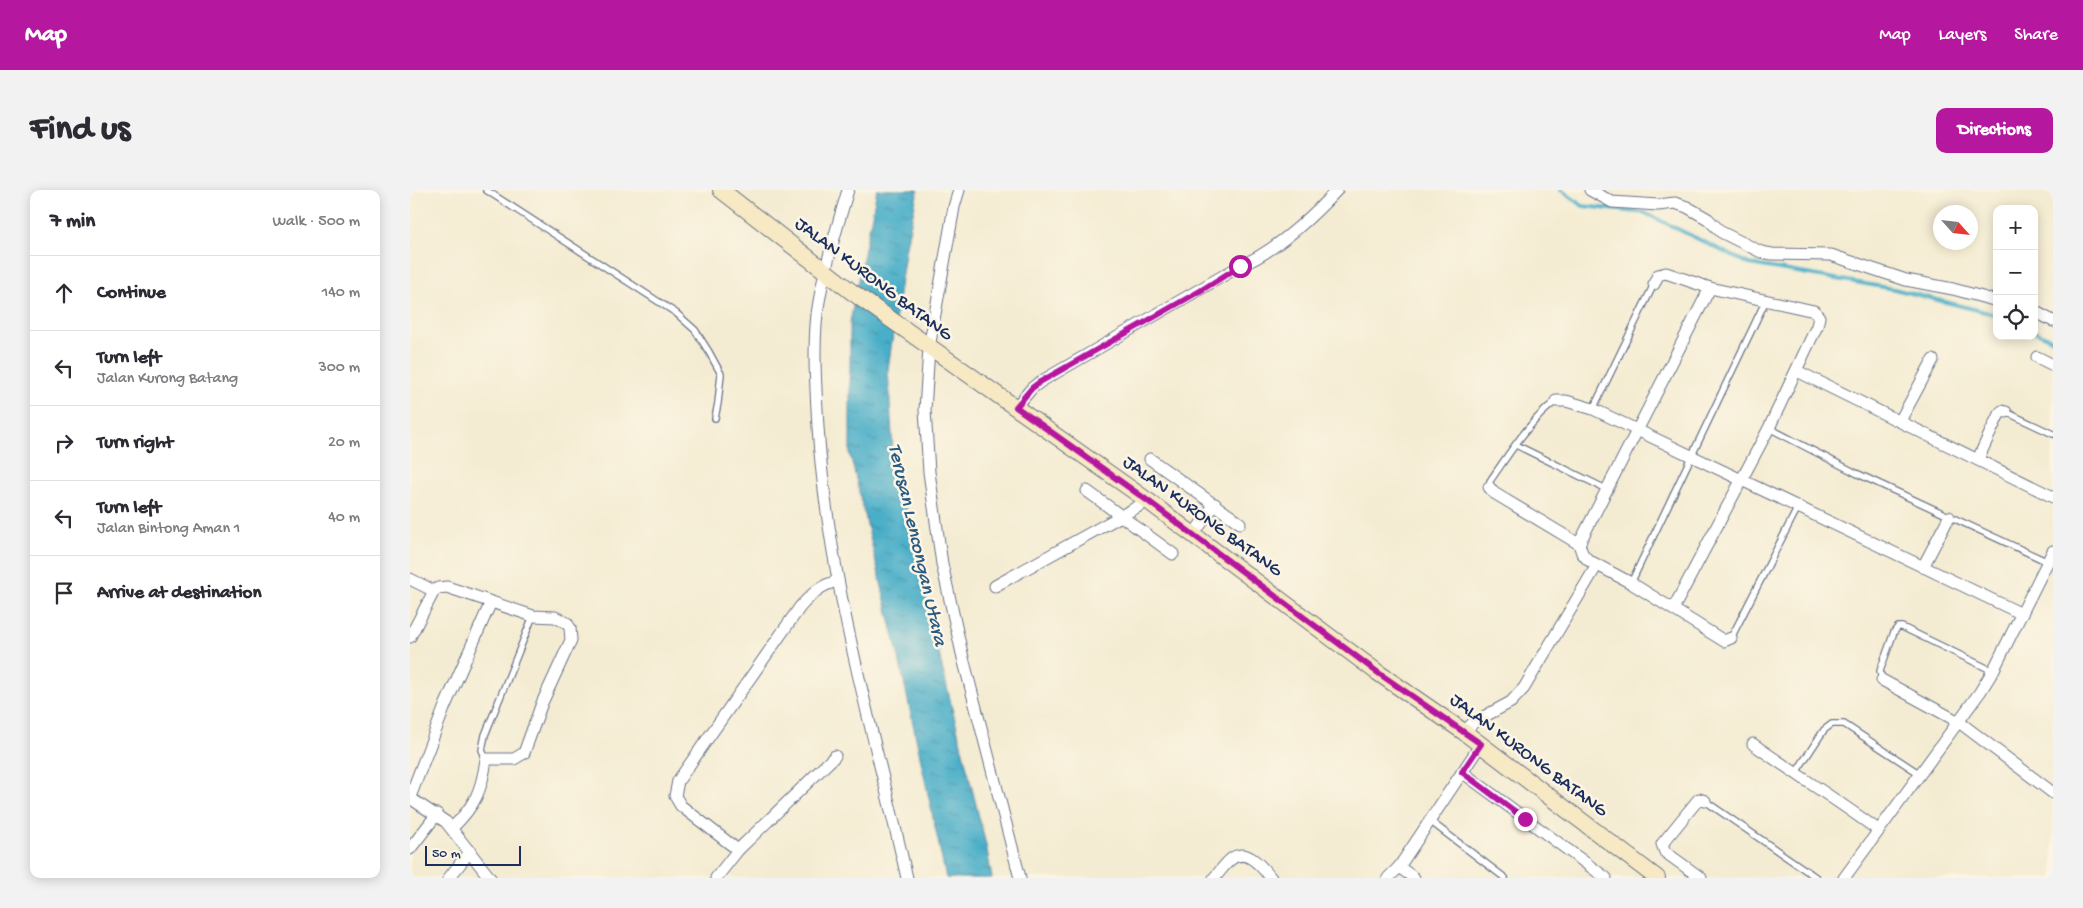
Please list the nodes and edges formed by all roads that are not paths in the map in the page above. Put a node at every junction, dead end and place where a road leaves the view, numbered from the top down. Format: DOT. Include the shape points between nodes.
graph roads {
  1 [pos="486,190"];
  2 [pos="721,190"];
  3 [pos="848,190"];
  4 [pos="959,190"];
  5 [pos="1337,190"];
  6 [pos="1590,190"];
  7 [pos="825,271"];
  8 [pos="1654,284"];
  9 [pos="1710,288"];
  10 [pos="1766,300"];
  11 [pos="1993,300"];
  12 [pos="2038,313"];
  13 [pos="2053,321"];
  14 [pos="925,345"];
  15 [pos="2037,357"];
  16 [pos="1933,360"];
  17 [pos="2053,365"];
  18 [pos="1796,371"];
  19 [pos="1556,401"];
  20 [pos="1016,407"];
  21 [pos="1593,409"];
  22 [pos="2006,412"];
  23 [pos="715,418"];
  24 [pos="1900,421"];
  25 [pos="1769,428"];
  26 [pos="1638,430"];
  27 [pos="2053,434"];
  28 [pos="1516,445"];
  29 [pos="1690,456"];
  30 [pos="1150,459"];
  31 [pos="1978,459"];
  32 [pos="1742,481"];
  33 [pos="1489,487"];
  34 [pos="1606,489"];
  35 [pos="1087,490"];
  36 [pos="2053,497"];
  37 [pos="1148,501"];
  38 [pos="1214,504"];
  39 [pos="1798,506"];
  40 [pos="1121,515"];
  41 [pos="1949,517"];
  42 [pos="1240,523"];
  43 [pos="1193,535"];
  44 [pos="1579,544"];
  45 [pos="2053,551"];
  46 [pos="1173,554"];
  47 [pos="2048,562"];
  48 [pos="1597,565"];
  49 [pos="1923,567"];
  50 [pos="410,579"];
  51 [pos="838,581"];
  52 [pos="1630,583"];
  53 [pos="995,586"];
  54 [pos="434,591"];
  55 [pos="491,602"];
  56 [pos="1673,609"];
  57 [pos="2022,614"];
  58 [pos="533,616"];
  59 [pos="413,624"];
  60 [pos="410,637"];
  61 [pos="1731,638"];
  62 [pos="1993,671"];
  63 [pos="1882,680"];
  64 [pos="1959,722"];
  65 [pos="1464,732"];
  66 [pos="1481,744"];
  67 [pos="1753,744"];
  68 [pos="835,756"];
  69 [pos="486,759"];
  70 [pos="1462,772"];
  71 [pos="1796,774"];
  72 [pos="1920,774"];
  73 [pos="2053,793"];
  74 [pos="410,797"];
  75 [pos="1705,801"];
  76 [pos="437,814"];
  77 [pos="1430,821"];
  78 [pos="452,828"];
  79 [pos="1878,830"];
  80 [pos="410,849"];
  81 [pos="738,850"];
  82 [pos="470,851"];
  83 [pos="1399,867"];
  84 [pos="449,878"];
  85 [pos="490,878"];
  86 [pos="716,878"];
  87 [pos="907,878"];
  88 [pos="1020,878"];
  89 [pos="1214,878"];
  90 [pos="1271,878"];
  91 [pos="1388,878"];
  92 [pos="1414,878"];
  93 [pos="1505,878"];
  94 [pos="1606,878"];
  95 [pos="1657,878"];
  96 [pos="1701,878"];
  97 [pos="1817,878"];
  98 [pos="1844,878"];
  1 -- 23 [label="lane" via="676,313 695,330 721,374"];
  2 -- 7 [label="street, JALAN KURONG BATANG"];
  3 -- 7 [label="street"];
  4 -- 14 [label="street"];
  5 -- 20 [label="street" via="1291,234 1253,260 1040,382"];
  6 -- 11 [label="street" via="1612,202 1676,203 1708,219 1721,232 1761,252 1831,255 1906,280"];
  7 -- 14 [label="street, JALAN KURONG BATANG"];
  7 -- 51 [label="street" via="817,316 815,383 821,473"];
  8 -- 9 [label="street" via="1658,275 1666,273"];
  8 -- 21 [label="lane"];
  9 -- 10 [label="street"];
  9 -- 26 [label="street"];
  10 -- 18 [label="street" via="1814,310 1819,317 1818,326"];
  10 -- 29 [label="lane"];
  12 -- 13 [label="street"];
  14 -- 20 [label="street, JALAN KURONG BATANG"];
  14 -- 88 [label="street" via="929,472 942,564"];
  15 -- 17 [label="street"];
  16 -- 24 [label="street"];
  18 -- 24 [label="street"];
  18 -- 25 [label="street"];
  19 -- 21 [label="street"];
  19 -- 28 [label="lane"];
  20 -- 37 [label="street, JALAN KURONG BATANG"];
  21 -- 26 [label="street"];
  22 -- 27 [label="lane"];
  22 -- 31 [label="street" via="1999,414"];
  24 -- 31 [label="street"];
  25 -- 32 [label="street"];
  25 -- 41 [label="lane"];
  26 -- 29 [label="street"];
  26 -- 34 [label="street"];
  28 -- 33 [label="lane"];
  28 -- 34 [label="lane"];
  29 -- 32 [label="street"];
  29 -- 52 [label="lane"];
  30 -- 38 [label="street"];
  31 -- 36 [label="street"];
  32 -- 39 [label="street"];
  32 -- 56 [label="street"];
  33 -- 44 [label="street"];
  34 -- 44 [label="street"];
  35 -- 40 [label="street"];
  37 -- 40 [label="street"];
  37 -- 43 [label="street, JALAN KURONG BATANG"];
  38 -- 42 [label="street"];
  38 -- 43 [label="street"];
  39 -- 49 [label="street"];
  39 -- 61 [label="lane"];
  40 -- 46 [label="street"];
  40 -- 53 [label="street"];
  41 -- 47 [label="lane"];
  41 -- 49 [label="street"];
  43 -- 65 [label="street, JALAN KURONG BATANG" via="1377,672"];
  44 -- 48 [label="street" via="1588,560"];
  45 -- 47 [label="street"];
  47 -- 57 [label="street"];
  48 -- 52 [label="street"];
  48 -- 65 [label="street" via="1524,688 1511,702"];
  49 -- 57 [label="street"];
  50 -- 54 [label="street"];
  51 -- 81 [label="street" via="814,591 800,607 678,782 675,796 681,806"];
  51 -- 87 [label="street"];
  52 -- 56 [label="street"];
  54 -- 55 [label="street" via="447,587"];
  54 -- 59 [label="street"];
  55 -- 58 [label="street"];
  55 -- 74 [label="street" via="444,706"];
  56 -- 61 [label="street" via="1724,640"];
  57 -- 62 [label="street"];
  58 -- 69 [label="lane" via="485,735 482,750"];
  58 -- 69 [label="street" via="555,617 567,623 571,640 524,753 514,759"];
  59 -- 60 [label="street"];
  62 -- 63 [label="lane" via="1898,627 1880,671"];
  62 -- 64 [label="street"];
  63 -- 64 [label="street"];
  64 -- 72 [label="street"];
  64 -- 73 [label="street"];
  65 -- 66 [label="street, JALAN KURONG BATANG"];
  66 -- 70 [label="street"];
  66 -- 95 [label="street, JALAN KURONG BATANG"];
  67 -- 71 [label="street"];
  68 -- 81 [label="street"];
  69 -- 78 [label="street" via="479,794"];
  70 -- 77 [label="street"];
  70 -- 94 [label="street"];
  71 -- 72 [label="lane" via="1824,730 1832,724 1844,724"];
  71 -- 79 [label="street"];
  72 -- 79 [label="street"];
  74 -- 76 [label="street"];
  75 -- 96 [label="street" via="1696,801 1662,844 1664,852"];
  75 -- 97 [label="lane"];
  76 -- 78 [label="street"];
  76 -- 80 [label="street"];
  77 -- 83 [label="street"];
  77 -- 93 [label="lane"];
  78 -- 82 [label="street"];
  79 -- 98 [label="street"];
  81 -- 86 [label="street"];
  82 -- 84 [label="street"];
  82 -- 85 [label="street"];
  83 -- 91 [label="street"];
  83 -- 92 [label="street"];
  89 -- 90 [label="street" via="1231,858 1246,855"];
}
